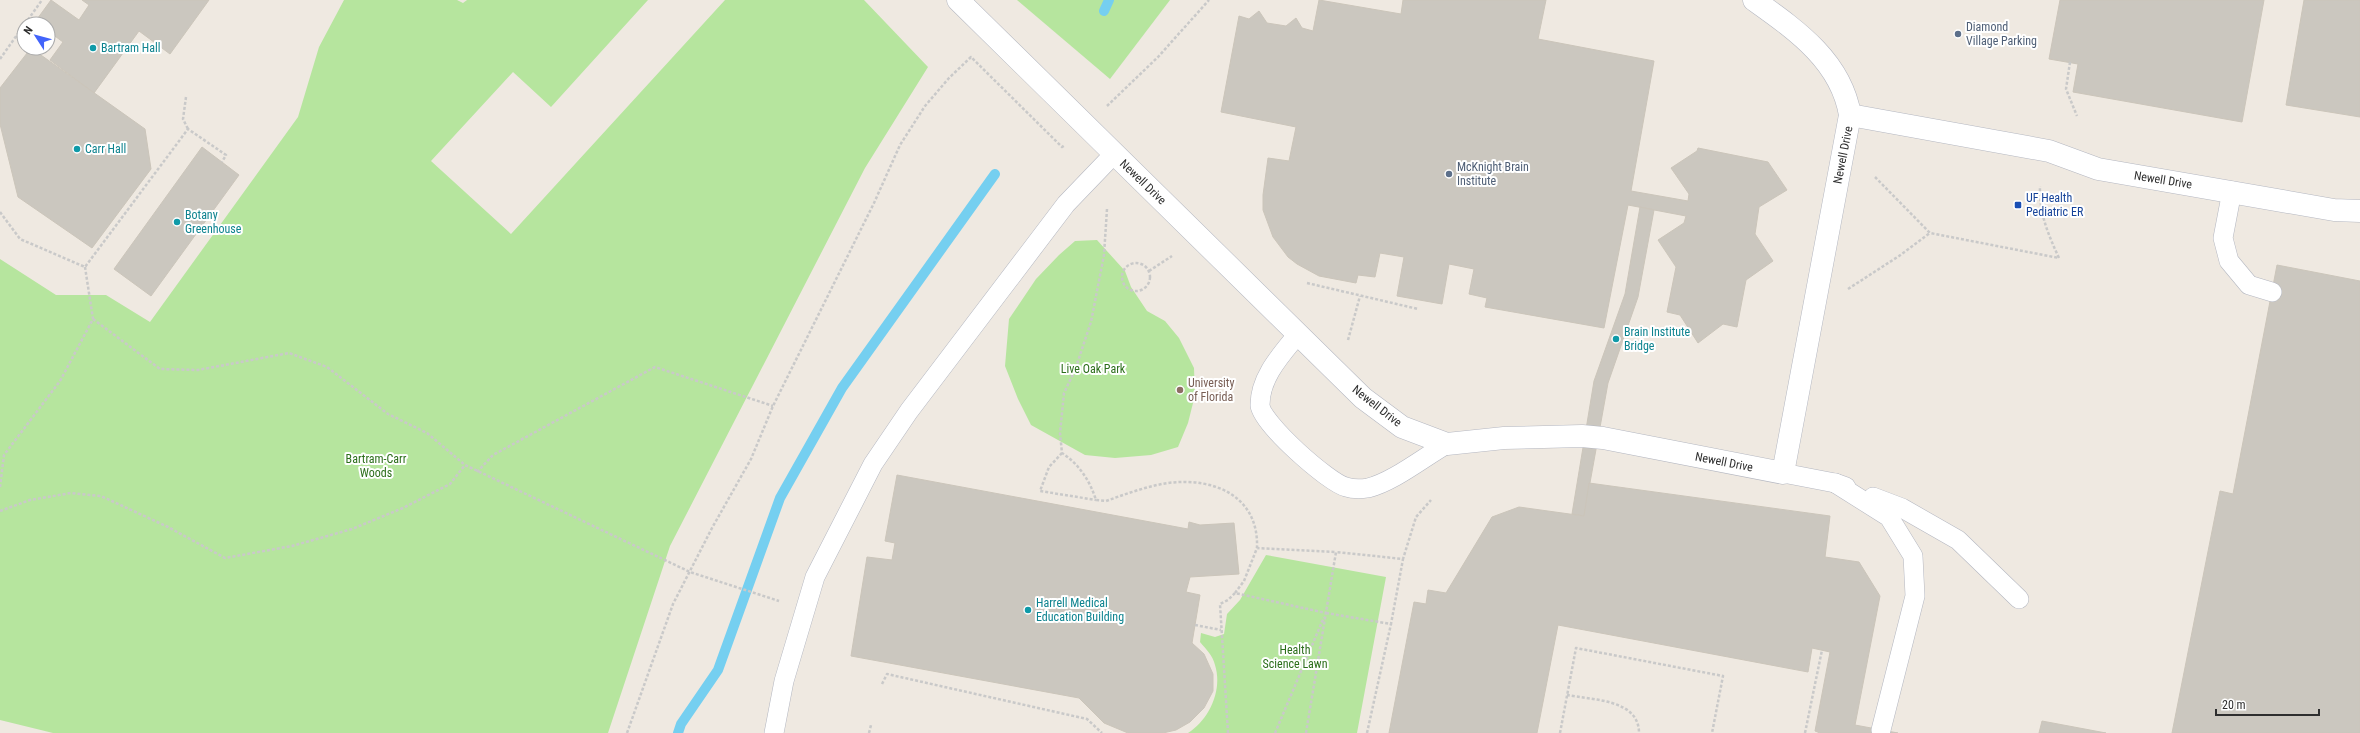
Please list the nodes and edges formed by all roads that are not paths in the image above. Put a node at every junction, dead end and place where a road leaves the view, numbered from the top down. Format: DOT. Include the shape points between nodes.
graph roads {
  1 [pos="958,0"];
  2 [pos="1754,0"];
  3 [pos="1850,116"];
  4 [pos="1114,154"];
  5 [pos="2232,191"];
  6 [pos="2360,211"];
  7 [pos="2272,292"];
  8 [pos="1298,334"];
  9 [pos="1447,444"];
  10 [pos="1783,473"];
  11 [pos="1835,483"];
  12 [pos="2019,599"];
  13 [pos="1881,730"];
  14 [pos="774,733"];
  1 -- 4 [label="street, Newell Drive"];
  2 -- 3 [label="street" via="1806,40 1828,62 1847,98"];
  3 -- 5 [label="street, Newell Drive" via="1990,139 2049,151 2098,169"];
  3 -- 10 [label="street, Newell Drive"];
  4 -- 8 [label="street, Newell Drive"];
  4 -- 14 [label="lane" via="1066,204 909,411 873,464 815,577 784,681"];
  5 -- 6 [label="street, Newell Drive" via="2334,210"];
  5 -- 7 [label="lane" via="2223,238 2229,261 2249,285"];
  8 -- 9 [label="street, Newell Drive" via="1363,398 1402,426"];
  8 -- 9 [label="lane" via="1271,369 1262,390 1260,407 1269,423 1324,476 1346,487 1367,488 1384,482"];
  9 -- 10 [label="street, Newell Drive" via="1504,438 1596,438"];
  10 -- 11 [label="lane"];
  11 -- 12 [label="lane" via="1902,508 1958,540"];
  11 -- 13 [label="lane" via="1889,517 1913,556 1915,596"];
}
